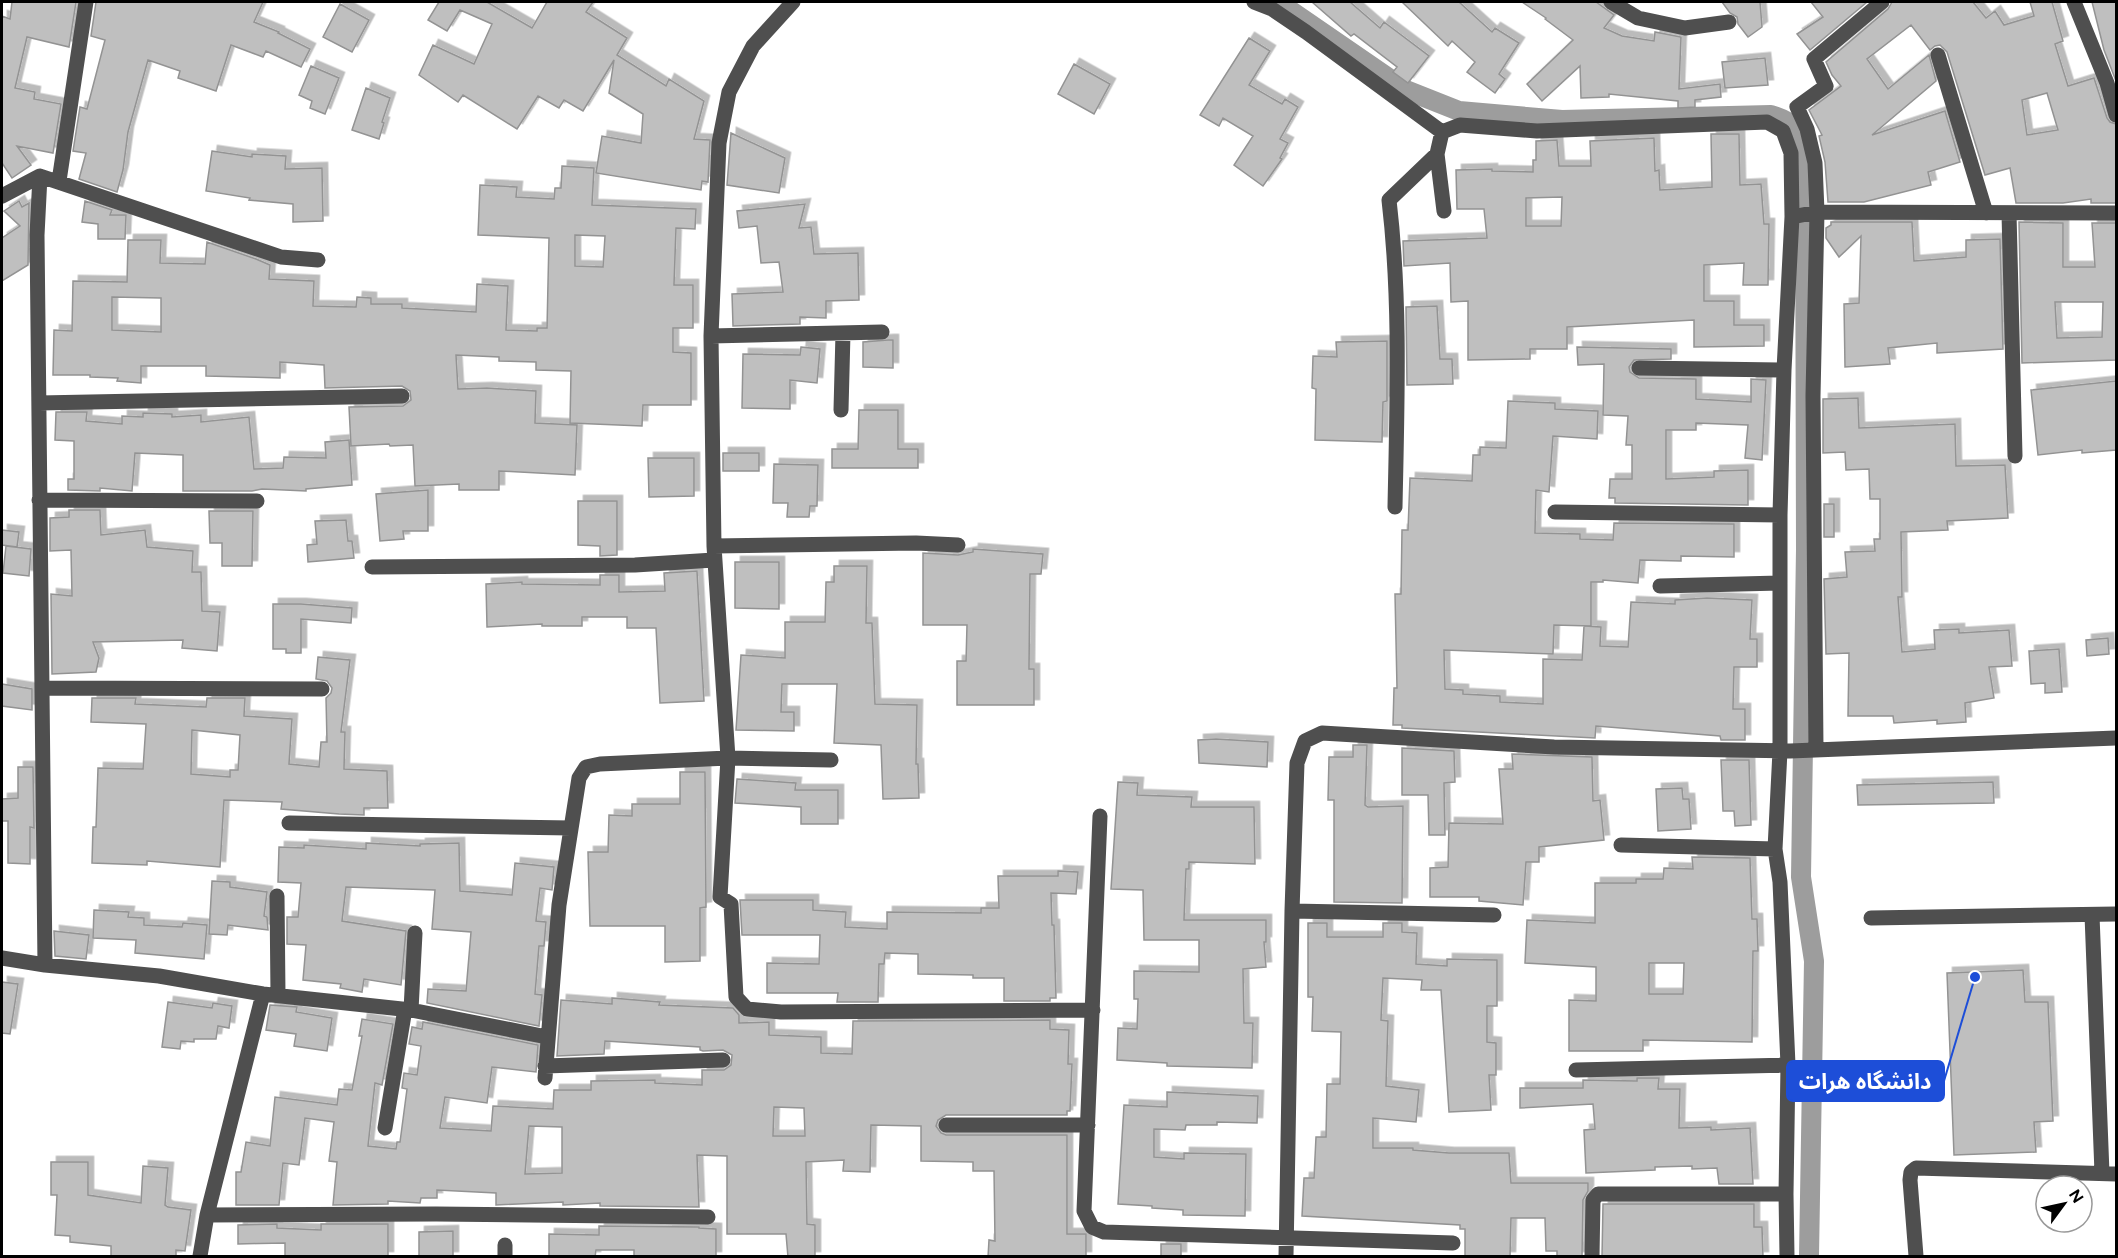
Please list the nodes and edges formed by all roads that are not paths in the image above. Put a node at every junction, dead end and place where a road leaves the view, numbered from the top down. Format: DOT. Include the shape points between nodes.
graph roads {
  1 [pos="86,2"];
  2 [pos="794,2"];
  3 [pos="1254,2"];
  4 [pos="1611,2"];
  5 [pos="1882,2"];
  6 [pos="2074,2"];
  7 [pos="1276,5"];
  8 [pos="1729,22"];
  9 [pos="1938,55"];
  10 [pos="2116,115"];
  11 [pos="1443,132"];
  12 [pos="1437,154"];
  13 [pos="40,176"];
  14 [pos="59,181"];
  15 [pos="2,195"];
  16 [pos="1444,211"];
  17 [pos="1817,212"];
  18 [pos="1986,213"];
  19 [pos="2009,213"];
  20 [pos="2116,213"];
  21 [pos="1797,216"];
  22 [pos="318,260"];
  23 [pos="882,332"];
  24 [pos="843,333"];
  25 [pos="711,336"];
  26 [pos="1639,368"];
  27 [pos="1784,370"];
  28 [pos="402,396"];
  29 [pos="39,403"];
  30 [pos="841,410"];
  31 [pos="2015,456"];
  32 [pos="39,500"];
  33 [pos="257,501"];
  34 [pos="1395,507"];
  35 [pos="1555,512"];
  36 [pos="1780,515"];
  37 [pos="958,545"];
  38 [pos="714,553"];
  39 [pos="372,567"];
  40 [pos="1780,583"];
  41 [pos="1660,586"];
  42 [pos="43,688"];
  43 [pos="322,689"];
  44 [pos="2116,738"];
  45 [pos="1816,750"];
  46 [pos="1785,751"];
  47 [pos="728,758"];
  48 [pos="831,760"];
  49 [pos="1100,816"];
  50 [pos="289,823"];
  51 [pos="571,828"];
  52 [pos="1621,845"];
  53 [pos="1775,849"];
  54 [pos="277,896"];
  55 [pos="1292,911"];
  56 [pos="2116,914"];
  57 [pos="1494,915"];
  58 [pos="2092,915"];
  59 [pos="1870,918"];
  60 [pos="415,933"];
  61 [pos="2,958"];
  62 [pos="45,965"];
  63 [pos="271,994"];
  64 [pos="408,1009"];
  65 [pos="1093,1010"];
  66 [pos="547,1037"];
  67 [pos="723,1060"];
  68 [pos="1788,1065"];
  69 [pos="1576,1070"];
  70 [pos="946,1125"];
  71 [pos="1088,1125"];
  72 [pos="385,1128"];
  73 [pos="2109,1173"];
  74 [pos="1785,1194"];
  75 [pos="207,1215"];
  76 [pos="708,1216"];
  77 [pos="1286,1238"];
  78 [pos="1453,1243"];
  79 [pos="200,1257"];
  80 [pos="1286,1257"];
  81 [pos="1592,1257"];
  82 [pos="1787,1257"];
  83 [pos="1916,1257"];
  1 -- 14 [label="street"];
  2 -- 25 [label="street" via="753,46 729,92 719,143"];
  3 -- 7 [label="street"];
  4 -- 8 [label="street" via="1638,18 1685,28"];
  5 -- 17 [label="street" via="1814,59 1826,86 1797,107 1808,129 1815,163"];
  6 -- 10 [label="street"];
  7 -- 11 [label="street" via="1306,32"];
  9 -- 18 [label="street"];
  11 -- 12 [label="street"];
  11 -- 21 [label="street" via="1460,125 1537,131 1767,122 1783,131 1791,153"];
  12 -- 16 [label="street"];
  12 -- 34 [label="street" via="1389,200 1397,356"];
  13 -- 14 [label="street"];
  13 -- 15 [label="street"];
  13 -- 29 [label="street"];
  14 -- 22 [label="street" via="281,257"];
  17 -- 18 [label="street"];
  17 -- 21 [label="street"];
  17 -- 45 [label="street"];
  18 -- 19 [label="street"];
  19 -- 20 [label="street"];
  19 -- 31 [label="street"];
  21 -- 27 [label="street"];
  23 -- 24 [label="street"];
  24 -- 25 [label="street"];
  24 -- 30 [label="street"];
  25 -- 38 [label="street"];
  26 -- 27 [label="street"];
  27 -- 36 [label="street"];
  28 -- 29 [label="street"];
  29 -- 32 [label="street"];
  32 -- 33 [label="street"];
  32 -- 42 [label="street"];
  35 -- 36 [label="street"];
  36 -- 40 [label="street"];
  37 -- 38 [label="street" via="916,543"];
  38 -- 39 [label="street" via="634,565"];
  38 -- 47 [label="street"];
  40 -- 41 [label="street"];
  40 -- 46 [label="street"];
  42 -- 43 [label="street"];
  42 -- 62 [label="street"];
  44 -- 45 [label="street"];
  45 -- 46 [label="street"];
  46 -- 53 [label="street"];
  46 -- 55 [label="street" via="1554,747 1322,733 1305,741 1297,763"];
  47 -- 48 [label="street"];
  47 -- 51 [label="street" via="586,767 579,778"];
  47 -- 65 [label="street" via="720,897 731,904 735,997 747,1009"];
  49 -- 65 [label="street"];
  50 -- 51 [label="street"];
  51 -- 66 [label="street" via="559,905"];
  52 -- 53 [label="street"];
  53 -- 68 [label="street" via="1780,882"];
  54 -- 63 [label="street"];
  55 -- 57 [label="street"];
  55 -- 77 [label="street"];
  56 -- 58 [label="street"];
  58 -- 59 [label="street"];
  58 -- 73 [label="street"];
  60 -- 64 [label="street"];
  61 -- 62 [label="street"];
  62 -- 63 [label="street" via="159,976"];
  63 -- 64 [label="street"];
  63 -- 75 [label="street"];
  64 -- 66 [label="street"];
  64 -- 72 [label="street"];
  65 -- 71 [label="street"];
  66 -- 67 [label="street" via="545,1072"];
  68 -- 69 [label="street"];
  68 -- 74 [label="street"];
  70 -- 71 [label="street"];
  71 -- 77 [label="street" via="1084,1210 1092,1227 1104,1232"];
  73 -- 83 [label="street" via="1916,1168 1910,1180"];
  74 -- 81 [label="street" via="1598,1194 1593,1200"];
  74 -- 82 [label="street"];
  75 -- 76 [label="street"];
  75 -- 79 [label="street"];
  77 -- 78 [label="street"];
  77 -- 80 [label="street"];
}
